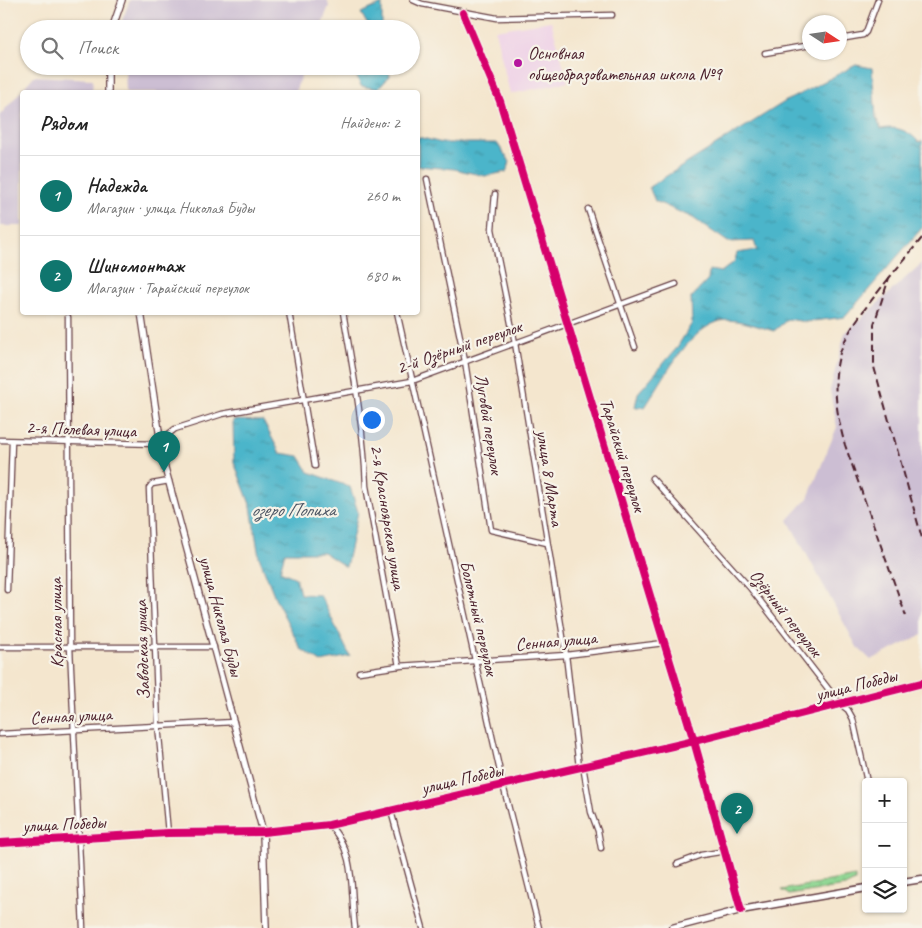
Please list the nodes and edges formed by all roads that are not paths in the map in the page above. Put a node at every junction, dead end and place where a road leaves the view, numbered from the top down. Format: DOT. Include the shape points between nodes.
graph roads {
  1 [pos="122,0"];
  2 [pos="412,0"];
  3 [pos="878,0"];
  4 [pos="463,13"];
  5 [pos="612,15"];
  6 [pos="115,20"];
  7 [pos="847,38"];
  8 [pos="802,46"];
  9 [pos="765,53"];
  10 [pos="108,75"];
  11 [pos="108,90"];
  12 [pos="428,179"];
  13 [pos="495,194"];
  14 [pos="588,209"];
  15 [pos="676,284"];
  16 [pos="620,305"];
  17 [pos="141,315"];
  18 [pos="289,315"];
  19 [pos="343,315"];
  20 [pos="398,315"];
  21 [pos="68,317"];
  22 [pos="568,325"];
  23 [pos="515,343"];
  24 [pos="635,347"];
  25 [pos="465,361"];
  26 [pos="412,381"];
  27 [pos="356,391"];
  28 [pos="303,398"];
  29 [pos="0,440"];
  30 [pos="12,441"];
  31 [pos="160,442"];
  32 [pos="70,443"];
  33 [pos="315,466"];
  34 [pos="652,478"];
  35 [pos="169,481"];
  36 [pos="547,543"];
  37 [pos="7,590"];
  38 [pos="664,643"];
  39 [pos="0,647"];
  40 [pos="70,647"];
  41 [pos="214,647"];
  42 [pos="156,648"];
  43 [pos="566,655"];
  44 [pos="475,661"];
  45 [pos="399,666"];
  46 [pos="359,672"];
  47 [pos="922,684"];
  48 [pos="840,704"];
  49 [pos="234,722"];
  50 [pos="158,725"];
  51 [pos="73,730"];
  52 [pos="0,734"];
  53 [pos="694,741"];
  54 [pos="581,767"];
  55 [pos="866,778"];
  56 [pos="503,784"];
  57 [pos="391,811"];
  58 [pos="328,825"];
  59 [pos="262,832"];
  60 [pos="168,834"];
  61 [pos="78,838"];
  62 [pos="0,842"];
  63 [pos="601,848"];
  64 [pos="726,851"];
  65 [pos="677,864"];
  66 [pos="922,879"];
  67 [pos="907,881"];
  68 [pos="862,889"];
  69 [pos="741,910"];
  70 [pos="83,928"];
  71 [pos="266,928"];
  72 [pos="355,928"];
  73 [pos="423,928"];
  74 [pos="539,928"];
  75 [pos="672,928"];
  1 -- 6 [label="street"];
  2 -- 4 [label="street"];
  3 -- 7 [label="street" via="866,32"];
  4 -- 5 [label="street" via="497,18"];
  4 -- 22 [label="street, Тарайский переулок" via="500,101"];
  8 -- 9 [label="street"];
  10 -- 11 [label="street"];
  12 -- 25 [label="street, Луговой переулок"];
  13 -- 23 [label="street, улица 8 Марта" via="492,229"];
  14 -- 16 [label="street"];
  15 -- 16 [label="street, 2-й Озёрный переулок"];
  16 -- 22 [label="street, 2-й Озёрный переулок"];
  16 -- 24 [label="street"];
  17 -- 31 [label="street, улица Николая Буды"];
  18 -- 28 [label="street"];
  19 -- 27 [label="street, 2-я Красноярская улица"];
  20 -- 26 [label="street, Болотный переулок"];
  21 -- 32 [label="street, Красная улица"];
  22 -- 23 [label="street, 2-й Озёрный переулок"];
  22 -- 38 [label="street, Тарайский переулок"];
  23 -- 25 [label="street, 2-й Озёрный переулок"];
  23 -- 36 [label="street, улица 8 Марта"];
  25 -- 26 [label="street, 2-й Озёрный переулок"];
  25 -- 36 [label="street, Луговой переулок" via="491,530"];
  26 -- 27 [label="street, 2-й Озёрный переулок"];
  26 -- 44 [label="street, Болотный переулок"];
  27 -- 28 [label="street, 2-й Озёрный переулок"];
  27 -- 45 [label="street, 2-я Красноярская улица" via="366,486"];
  28 -- 31 [label="street, 2-й Озёрный переулок" via="222,414 175,429"];
  28 -- 33 [label="street"];
  29 -- 30 [label="street, 2-я Полевая улица"];
  30 -- 32 [label="street, 2-я Полевая улица"];
  30 -- 37 [label="street"];
  31 -- 32 [label="street, 2-я Полевая улица" via="149,446"];
  31 -- 35 [label="street, улица Николая Буды"];
  32 -- 40 [label="street, Красная улица"];
  34 -- 48 [label="street, Озёрный переулок" via="752,589"];
  35 -- 41 [label="street, улица Николая Буды"];
  35 -- 42 [label="street, Заводская улица" via="152,484 149,488"];
  36 -- 43 [label="street, улица 8 Марта"];
  38 -- 43 [label="street, Сенная улица"];
  38 -- 53 [label="street, Тарайский переулок"];
  39 -- 40 [label="street"];
  40 -- 42 [label="street"];
  40 -- 51 [label="street, Красная улица"];
  41 -- 42 [label="street"];
  41 -- 49 [label="street, улица Николая Буды"];
  42 -- 50 [label="street, Заводская улица"];
  43 -- 44 [label="street, Сенная улица"];
  43 -- 54 [label="street, улица 8 Марта"];
  44 -- 45 [label="street, Сенная улица"];
  44 -- 56 [label="street, Болотный переулок"];
  45 -- 46 [label="street, Сенная улица"];
  47 -- 48 [label="street, улица Победы"];
  48 -- 53 [label="street, улица Победы"];
  48 -- 55 [label="street, Озёрный переулок" via="853,719"];
  49 -- 50 [label="street, Сенная улица"];
  49 -- 59 [label="street, улица Николая Буды"];
  50 -- 51 [label="street, Сенная улица"];
  50 -- 60 [label="street, Заводская улица"];
  51 -- 52 [label="street, Сенная улица"];
  51 -- 61 [label="street, Красная улица"];
  53 -- 54 [label="street, улица Победы"];
  53 -- 64 [label="street, Тарайский переулок"];
  54 -- 56 [label="street, улица Победы"];
  54 -- 63 [label="street, улица 8 Марта"];
  56 -- 57 [label="street, улица Победы"];
  56 -- 74 [label="street, Болотный переулок"];
  57 -- 58 [label="street, улица Победы"];
  57 -- 73 [label="street"];
  58 -- 59 [label="street, улица Победы"];
  58 -- 72 [label="street" via="345,844"];
  59 -- 60 [label="street, улица Победы"];
  59 -- 71 [label="street, улица Николая Буды"];
  60 -- 61 [label="street, улица Победы"];
  61 -- 62 [label="street, улица Победы"];
  61 -- 70 [label="street, Красная улица"];
  64 -- 65 [label="street" via="701,854"];
  64 -- 69 [label="street, Тарайский переулок"];
  66 -- 67 [label="main road"];
  68 -- 69 [label="main road"];
  69 -- 75 [label="main road"];
}
